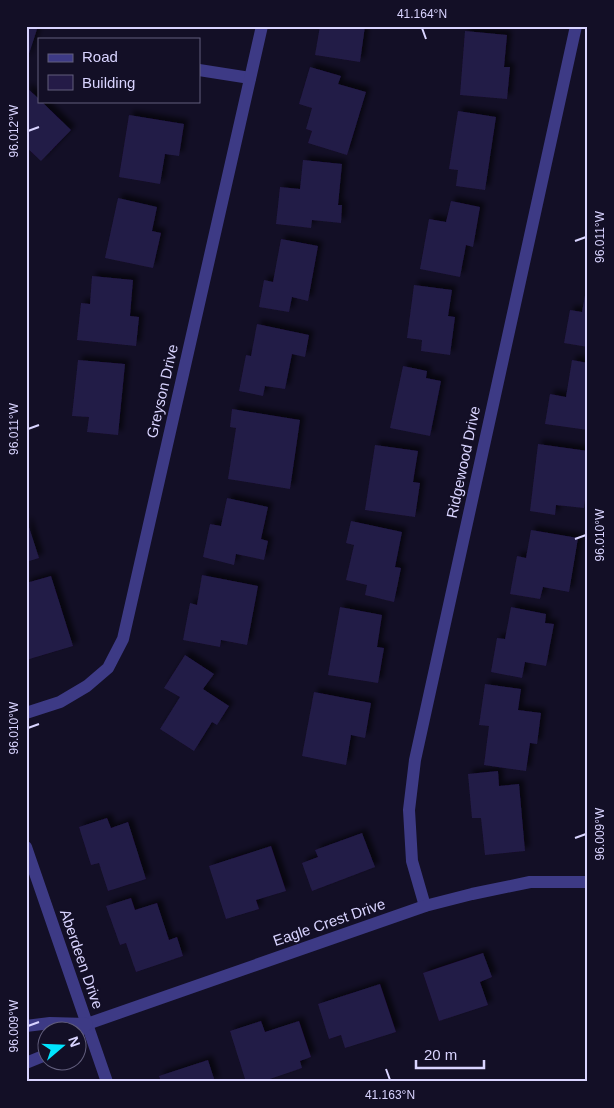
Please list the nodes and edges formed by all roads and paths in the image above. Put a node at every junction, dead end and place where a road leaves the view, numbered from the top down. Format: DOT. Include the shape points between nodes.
graph roads {
  1 [pos="262,26"];
  2 [pos="576,26"];
  3 [pos="200,70"];
  4 [pos="250,78"];
  5 [pos="26,713"];
  6 [pos="26,847"];
  7 [pos="588,882"];
  8 [pos="425,906"];
  9 [pos="80,1020"];
  10 [pos="88,1026"];
  11 [pos="88,1041"];
  12 [pos="38,1058"];
  13 [pos="26,1063"];
  14 [pos="107,1082"];
  1 -- 4 [label="street, Greyson Drive"];
  2 -- 8 [label="street, Ridgewood Drive" via="414,760 409,810 412,861"];
  3 -- 4 [label="street"];
  4 -- 5 [label="street, Greyson Drive" via="123,640 108,668 87,686 60,702"];
  6 -- 9 [label="street, Aberdeen Drive"];
  7 -- 8 [label="street, Eagle Crest Drive" via="530,882"];
  8 -- 10 [label="street, Eagle Crest Drive"];
  11 -- 14 [label="street, Aberdeen Drive"];
  12 -- 13 [label="street"];
}
